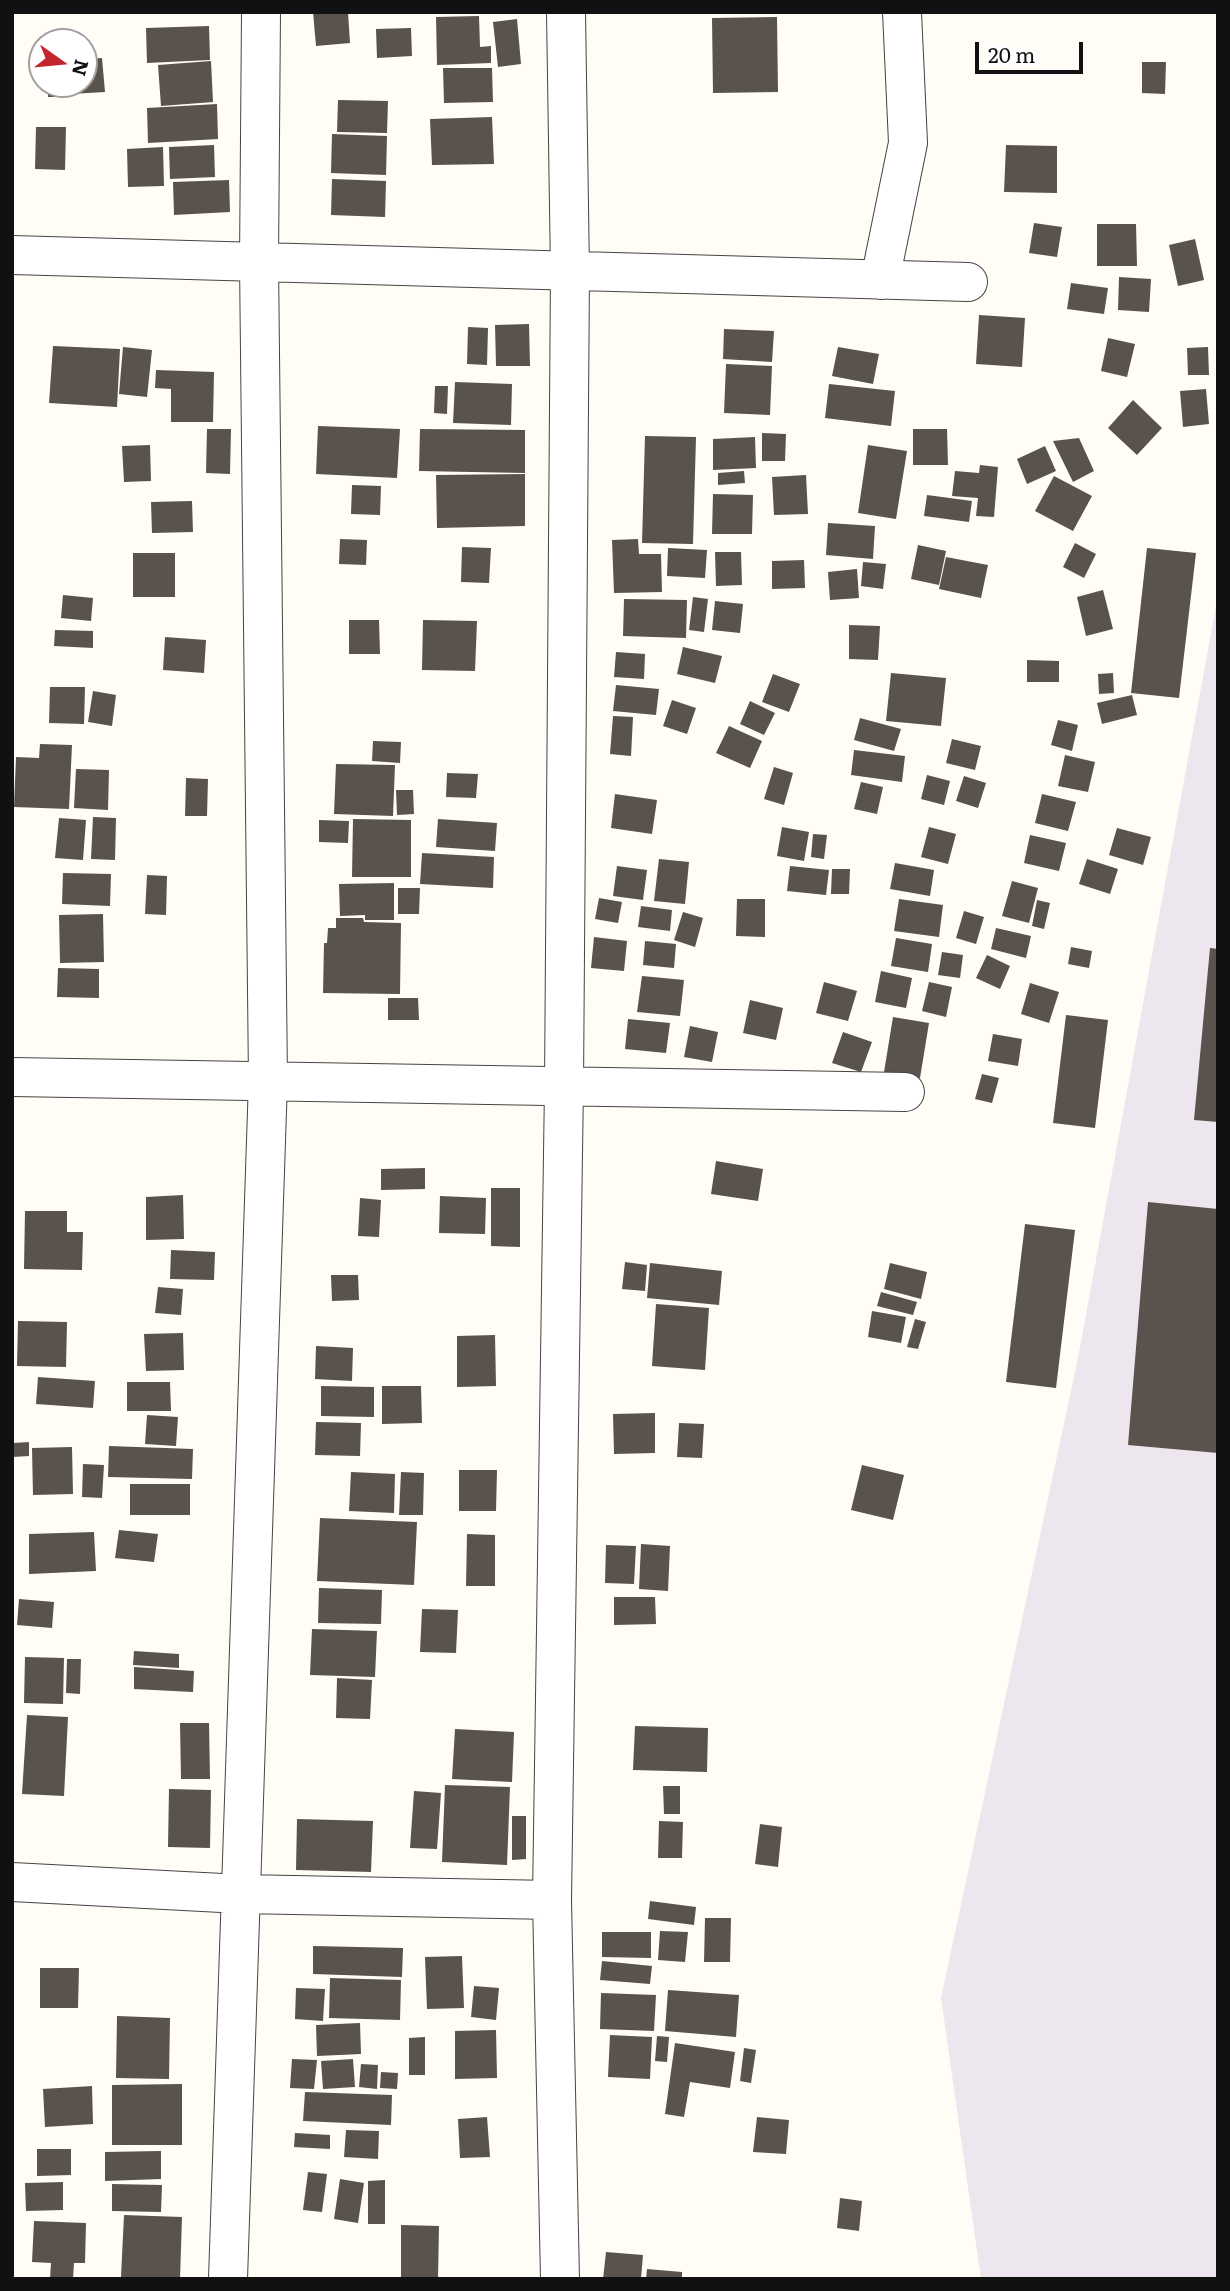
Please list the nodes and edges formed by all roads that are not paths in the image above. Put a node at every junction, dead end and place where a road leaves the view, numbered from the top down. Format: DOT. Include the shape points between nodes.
graph roads {
  1 [pos="261,12"];
  2 [pos="566,12"];
  3 [pos="902,12"];
  4 [pos="12,255"];
  5 [pos="259,262"];
  6 [pos="570,271"];
  7 [pos="880,280"];
  8 [pos="968,282"];
  9 [pos="12,1077"];
  10 [pos="268,1081"];
  11 [pos="564,1086"];
  12 [pos="905,1092"];
  13 [pos="12,1882"];
  14 [pos="241,1894"];
  15 [pos="552,1900"];
  16 [pos="228,2279"];
  17 [pos="560,2279"];
  1 -- 5 [label="street"];
  2 -- 6 [label="street"];
  3 -- 7 [label="street" via="908,143"];
  4 -- 5 [label="street"];
  5 -- 6 [label="street"];
  5 -- 10 [label="street"];
  6 -- 7 [label="street"];
  6 -- 11 [label="street"];
  7 -- 8 [label="street"];
  9 -- 10 [label="street"];
  10 -- 11 [label="street"];
  10 -- 14 [label="street"];
  11 -- 12 [label="street"];
  11 -- 15 [label="street"];
  13 -- 14 [label="street"];
  14 -- 15 [label="street"];
  14 -- 16 [label="street"];
  15 -- 17 [label="street"];
}
